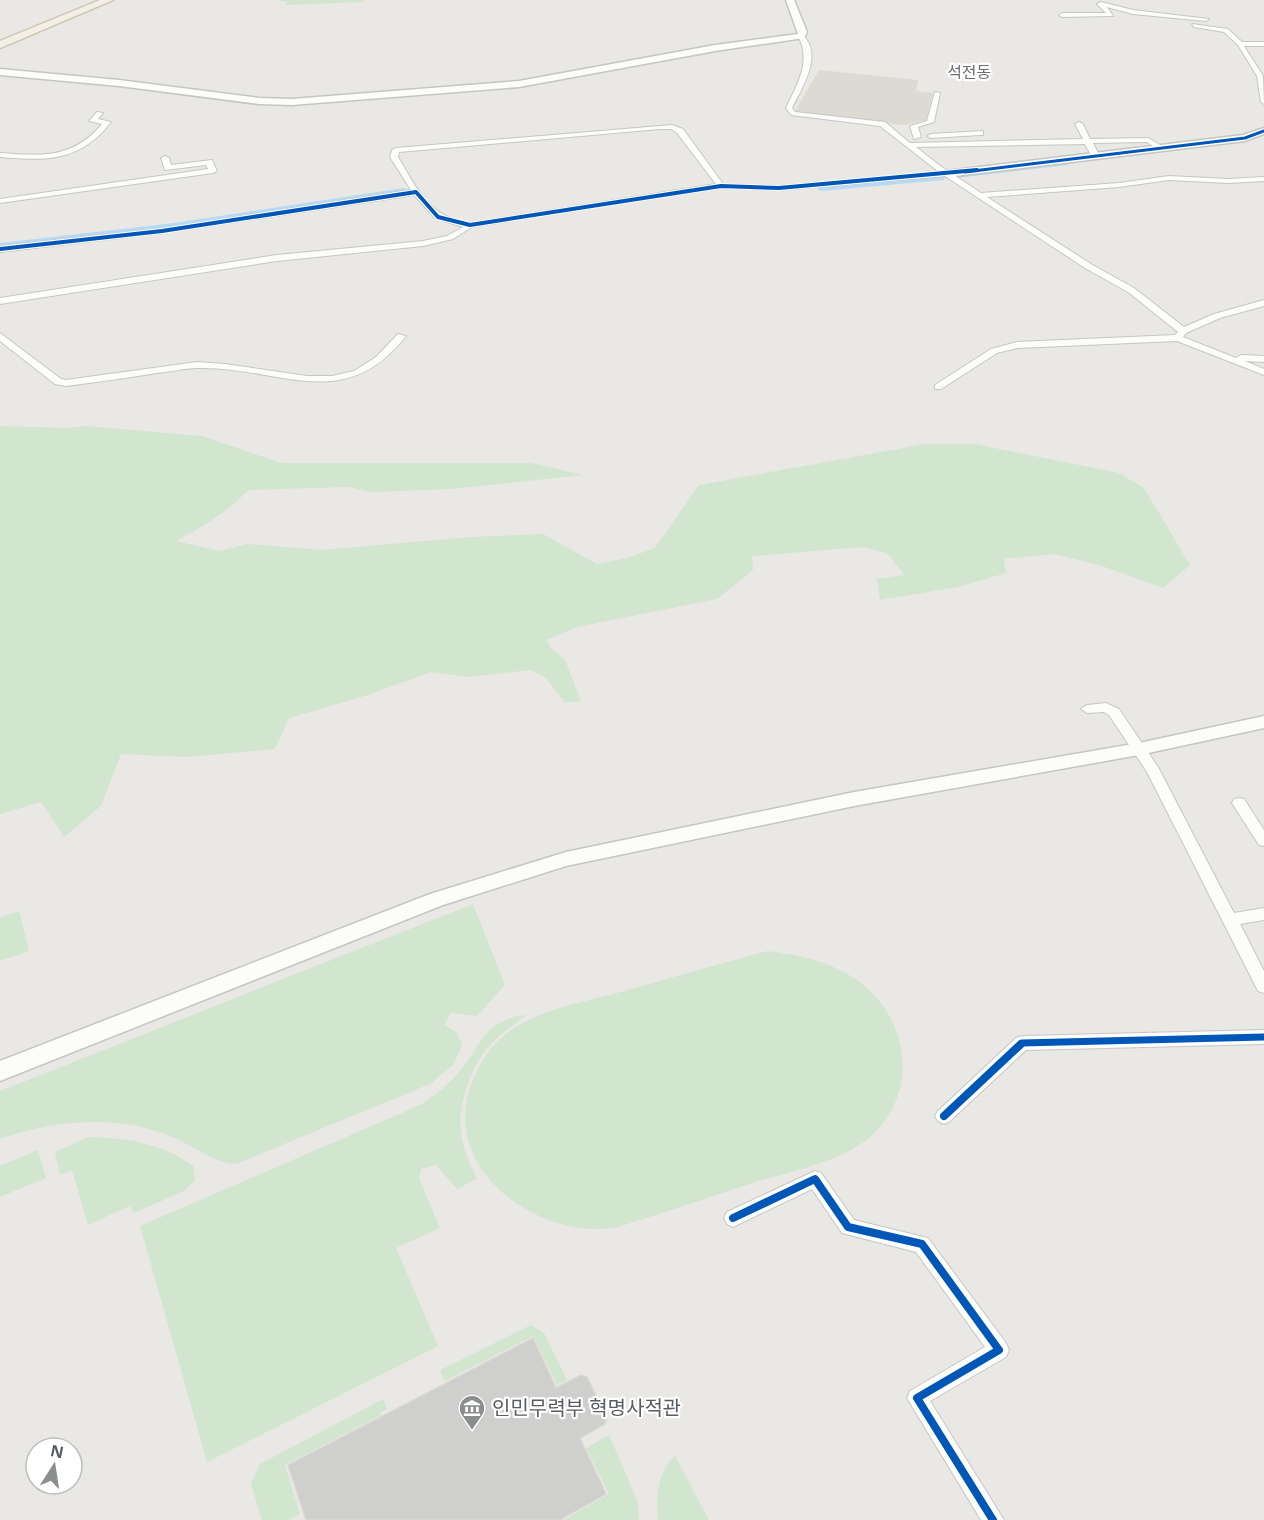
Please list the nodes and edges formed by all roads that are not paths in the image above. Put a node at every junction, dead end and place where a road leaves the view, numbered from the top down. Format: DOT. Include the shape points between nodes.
graph roads {
  1 [pos="108,0"];
  2 [pos="790,0"];
  3 [pos="1094,0"];
  4 [pos="1101,4"];
  5 [pos="1062,15"];
  6 [pos="1206,19"];
  7 [pos="1150,22"];
  8 [pos="801,36"];
  9 [pos="1240,44"];
  10 [pos="1264,44"];
  11 [pos="0,45"];
  12 [pos="0,72"];
  13 [pos="938,93"];
  14 [pos="1264,102"];
  15 [pos="99,112"];
  16 [pos="1079,124"];
  17 [pos="914,126"];
  18 [pos="887,127"];
  19 [pos="1264,131"];
  20 [pos="980,133"];
  21 [pos="917,137"];
  22 [pos="1086,140"];
  23 [pos="906,142"];
  24 [pos="1162,148"];
  25 [pos="0,155"];
  26 [pos="1096,156"];
  27 [pos="165,158"];
  28 [pos="947,174"];
  29 [pos="1264,179"];
  30 [pos="721,186"];
  31 [pos="416,192"];
  32 [pos="982,195"];
  33 [pos="0,201"];
  34 [pos="470,225"];
  35 [pos="0,249"];
  36 [pos="0,301"];
  37 [pos="1264,303"];
  38 [pos="1181,335"];
  39 [pos="0,336"];
  40 [pos="401,336"];
  41 [pos="1230,358"];
  42 [pos="1264,359"];
  43 [pos="1264,372"];
  44 [pos="938,387"];
  45 [pos="1087,709"];
  46 [pos="1264,722"];
  47 [pos="1139,749"];
  48 [pos="1239,803"];
  49 [pos="1264,841"];
  50 [pos="1264,914"];
  51 [pos="1231,919"];
  52 [pos="1264,986"];
  53 [pos="1264,1037"];
  54 [pos="0,1071"];
  55 [pos="944,1116"];
  56 [pos="734,1218"];
  57 [pos="993,1520"];
  1 -- 11 [label="main road"];
  2 -- 8 [label="street" via="801,23"];
  3 -- 4 [label="street"];
  4 -- 5 [label="street" via="1111,15"];
  4 -- 6 [label="street" via="1133,12"];
  7 -- 9 [label="street" via="1223,29"];
  8 -- 12 [label="street" via="519,84 292,102"];
  8 -- 18 [label="street" via="807,45 808,66 789,111"];
  9 -- 10 [label="street"];
  9 -- 14 [label="street" via="1260,76"];
  13 -- 17 [label="street" via="930,122"];
  15 -- 25 [label="street" via="93,121 107,122 78,151 45,156"];
  16 -- 22 [label="street"];
  17 -- 18 [label="street"];
  17 -- 21 [label="street"];
  18 -- 23 [label="street"];
  19 -- 24 [label="street" via="1245,138"];
  20 -- 21 [label="street"];
  21 -- 23 [label="street"];
  22 -- 23 [label="street"];
  22 -- 24 [label="street" via="1148,140"];
  22 -- 26 [label="street"];
  23 -- 28 [label="street"];
  24 -- 26 [label="street"];
  26 -- 28 [label="street"];
  27 -- 33 [label="street" via="168,168 209,162 213,171"];
  28 -- 30 [label="street" via="779,188"];
  28 -- 32 [label="street"];
  29 -- 32 [label="street" via="1169,178"];
  30 -- 31 [label="street" via="680,131 660,127 396,150 394,157"];
  30 -- 34 [label="street"];
  31 -- 34 [label="street" via="432,215"];
  31 -- 35 [label="street" via="162,231"];
  32 -- 38 [label="street" via="1131,290"];
  34 -- 36 [label="street" via="458,235 432,242 292,254"];
  37 -- 38 [label="street" via="1217,316"];
  38 -- 41 [label="street"];
  38 -- 44 [label="street" via="1017,345 994,351"];
  39 -- 40 [label="street" via="58,382 66,383 197,365 314,380 344,378 379,362"];
  41 -- 42 [label="street"];
  41 -- 43 [label="street"];
  45 -- 47 [label="street" via="1106,707 1114,712"];
  46 -- 47 [label="street"];
  47 -- 51 [label="street"];
  47 -- 54 [label="street" via="854,799 566,859 437,899"];
  48 -- 49 [label="street"];
  50 -- 51 [label="street"];
  51 -- 52 [label="street"];
  53 -- 55 [label="street" via="1022,1043"];
  56 -- 57 [label="street" via="815,1179 848,1227 922,1244 999,1350 916,1398"];
}
